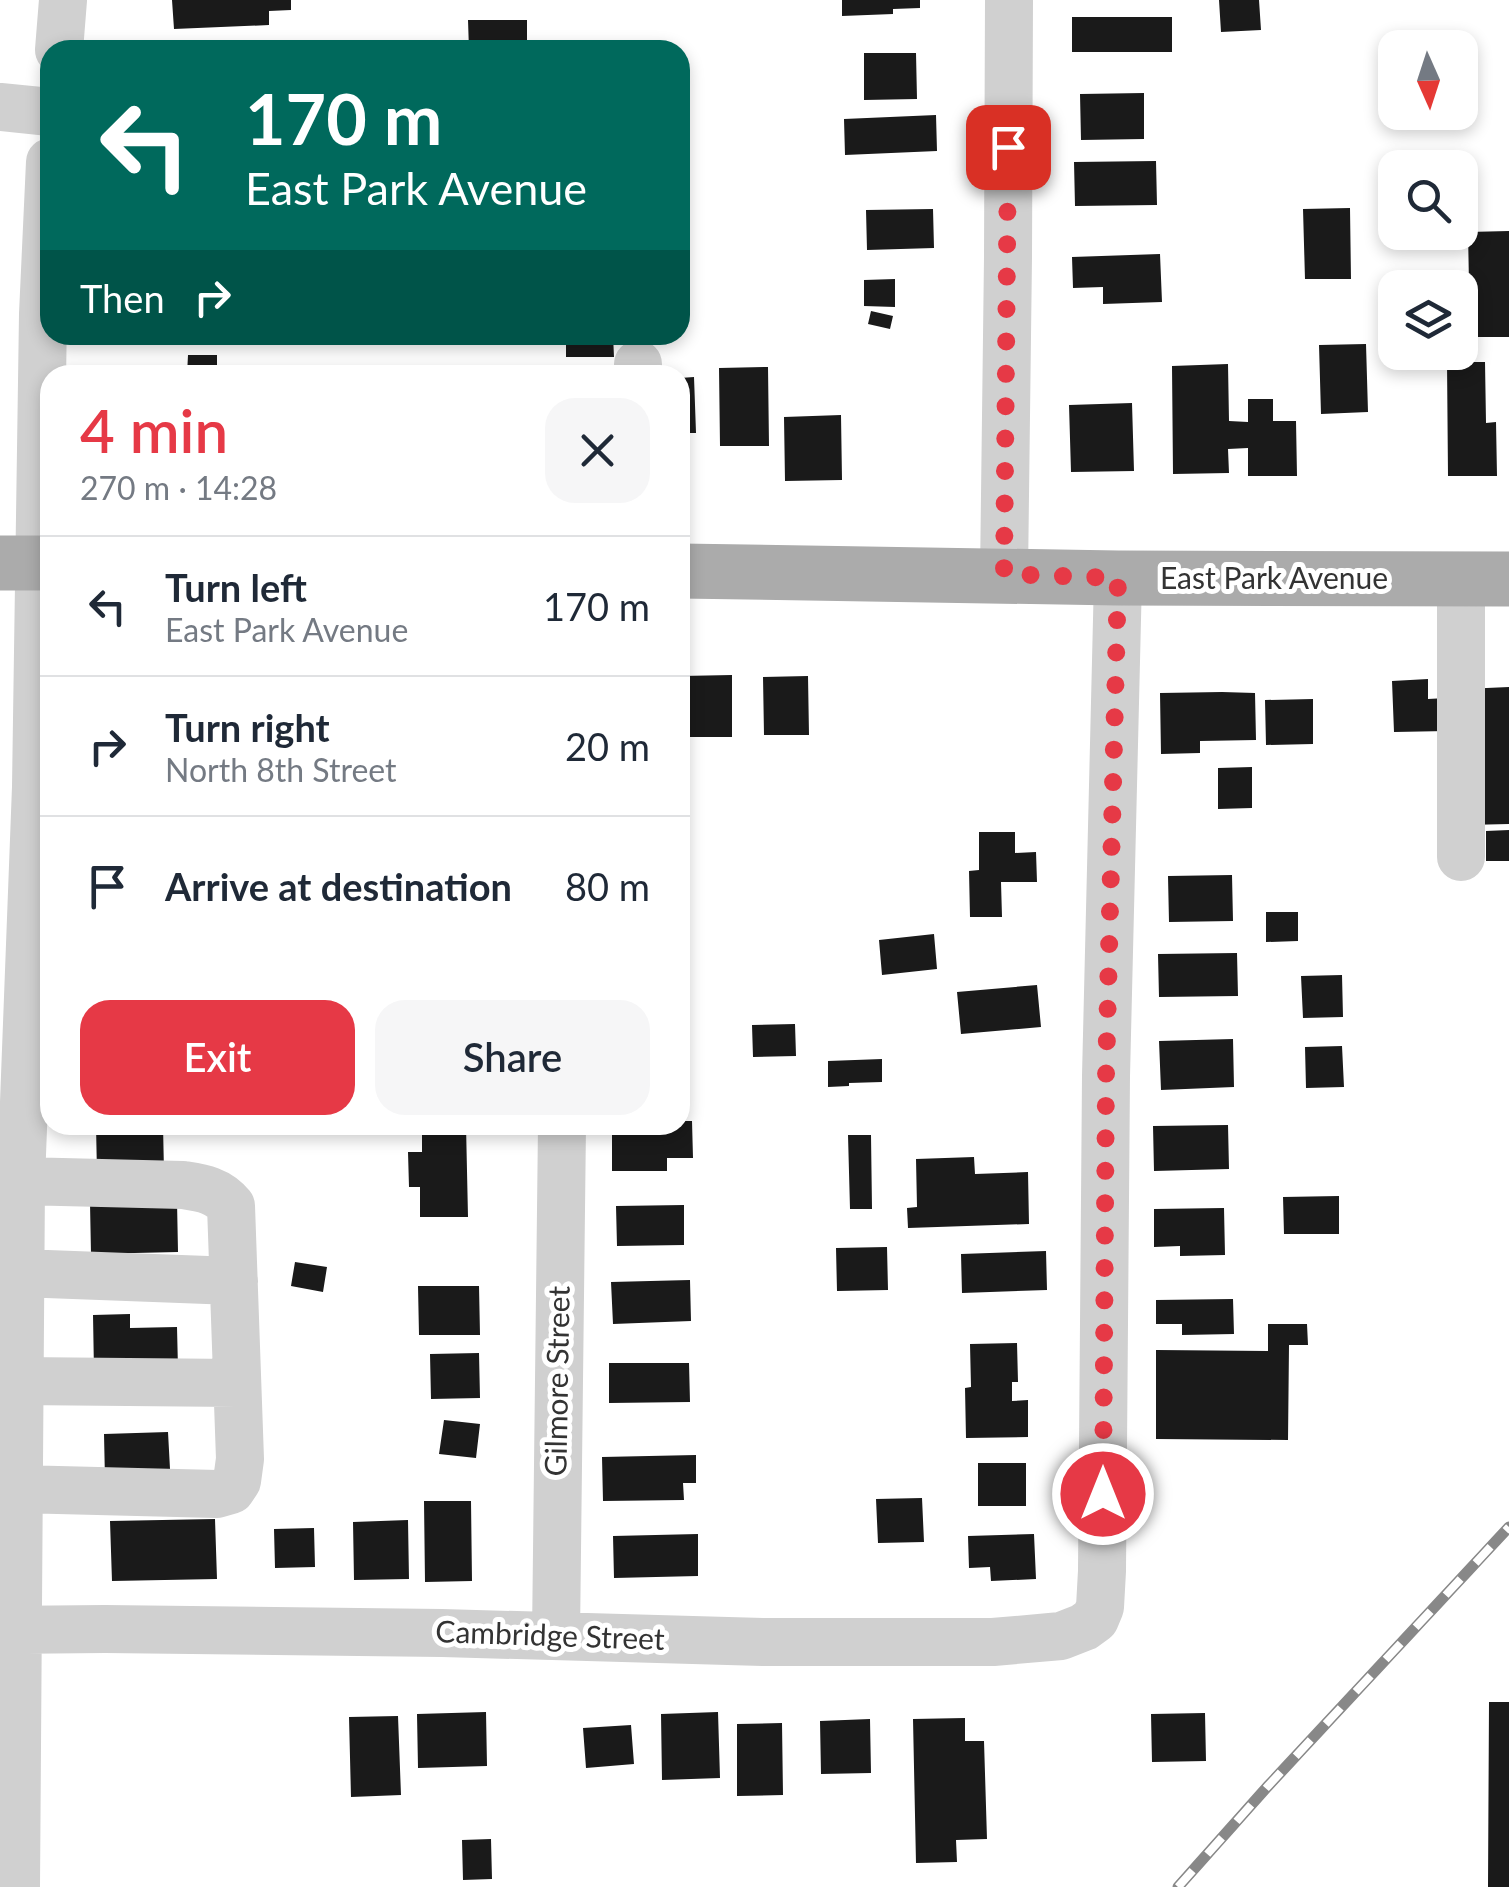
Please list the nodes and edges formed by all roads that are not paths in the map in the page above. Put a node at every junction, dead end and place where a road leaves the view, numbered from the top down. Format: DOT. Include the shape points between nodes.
graph roads {
  1 [pos="63,0"];
  2 [pos="1009,0"];
  3 [pos="60,40"];
  4 [pos="0,107"];
  5 [pos="40,111"];
  6 [pos="41,345"];
  7 [pos="30,563"];
  8 [pos="690,571"];
  9 [pos="1004,574"];
  10 [pos="1118,578"];
  11 [pos="1485,579"];
  12 [pos="1461,857"];
  13 [pos="562,1135"];
  14 [pos="22,1181"];
  15 [pos="20,1273"];
  16 [pos="234,1280"];
  17 [pos="19,1381"];
  18 [pos="237,1383"];
  19 [pos="18,1489"];
  20 [pos="8,1630"];
  21 [pos="556,1636"];
  22 [pos="16,1887"];
  1 -- 3 [label="street"];
  2 -- 9 [label="street"];
  4 -- 5 [label="street"];
  6 -- 7 [label="street"];
  7 -- 14 [label="street" via="36,807"];
  8 -- 9 [label="main road, East Park Avenue"];
  9 -- 10 [label="main road, East Park Avenue"];
  10 -- 11 [label="main road, East Park Avenue"];
  10 -- 21 [label="street, Cambridge Street" via="1102,1570 1095,1619 1062,1636 993,1642"];
  11 -- 12 [label="street"];
  13 -- 21 [label="street, Gilmore Street"];
  14 -- 15 [label="street"];
  14 -- 16 [label="street" via="183,1185 222,1196 231,1206"];
  15 -- 16 [label="street"];
  15 -- 17 [label="street"];
  16 -- 18 [label="street"];
  17 -- 18 [label="street"];
  17 -- 19 [label="street"];
  18 -- 19 [label="street" via="240,1459 231,1490"];
  19 -- 20 [label="street"];
  20 -- 21 [label="street, Cambridge Street"];
  20 -- 22 [label="street"];
}
